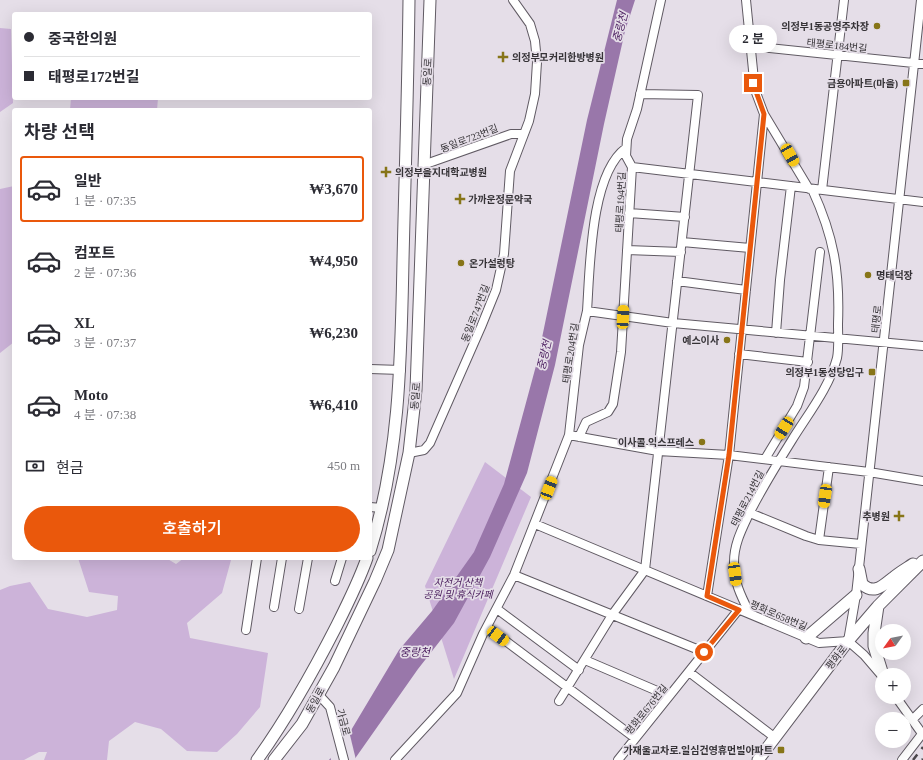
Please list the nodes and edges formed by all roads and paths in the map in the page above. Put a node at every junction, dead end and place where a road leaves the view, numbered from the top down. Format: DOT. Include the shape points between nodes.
graph roads {
  1 [pos="409,0"];
  2 [pos="430,0"];
  3 [pos="513,0"];
  4 [pos="661,0"];
  5 [pos="746,0"];
  6 [pos="844,0"];
  7 [pos="921,0"];
  8 [pos="750,46"];
  9 [pos="838,55"];
  10 [pos="914,63"];
  11 [pos="923,64"];
  12 [pos="640,94"];
  13 [pos="764,114"];
  14 [pos="523,134"];
  15 [pos="626,148"];
  16 [pos="423,165"];
  17 [pos="632,166"];
  18 [pos="689,174"];
  19 [pos="756,182"];
  20 [pos="791,186"];
  21 [pos="810,189"];
  22 [pos="822,190"];
  23 [pos="899,200"];
  24 [pos="923,202"];
  25 [pos="629,213"];
  26 [pos="685,217"];
  27 [pos="682,242"];
  28 [pos="750,248"];
  29 [pos="627,250"];
  30 [pos="681,252"];
  31 [pos="820,252"];
  32 [pos="677,281"];
  33 [pos="746,290"];
  34 [pos="587,311"];
  35 [pos="623,317"];
  36 [pos="673,323"];
  37 [pos="742,329"];
  38 [pos="776,332"];
  39 [pos="811,335"];
  40 [pos="838,338"];
  41 [pos="883,342"];
  42 [pos="923,346"];
  43 [pos="739,354"];
  44 [pos="808,362"];
  45 [pos="372,369"];
  46 [pos="401,370"];
  47 [pos="569,435"];
  48 [pos="579,437"];
  49 [pos="658,451"];
  50 [pos="409,453"];
  51 [pos="729,455"];
  52 [pos="765,459"];
  53 [pos="779,461"];
  54 [pos="829,467"];
  55 [pos="869,472"];
  56 [pos="923,472"];
  57 [pos="921,480"];
  58 [pos="372,507"];
  59 [pos="382,508"];
  60 [pos="750,513"];
  61 [pos="535,524"];
  62 [pos="819,540"];
  63 [pos="372,544"];
  64 [pos="861,544"];
  65 [pos="923,556"];
  66 [pos="256,560"];
  67 [pos="282,560"];
  68 [pos="308,560"];
  69 [pos="341,560"];
  70 [pos="366,560"];
  71 [pos="923,561"];
  72 [pos="858,569"];
  73 [pos="645,570"];
  74 [pos="514,575"];
  75 [pos="336,581"];
  76 [pos="856,595"];
  77 [pos="707,596"];
  78 [pos="878,606"];
  79 [pos="274,607"];
  80 [pos="299,609"];
  81 [pos="497,609"];
  82 [pos="739,610"];
  83 [pos="750,614"];
  84 [pos="612,615"];
  85 [pos="487,627"];
  86 [pos="246,630"];
  87 [pos="806,638"];
  88 [pos="848,641"];
  89 [pos="704,652"];
  90 [pos="585,660"];
  91 [pos="876,668"];
  92 [pos="881,668"];
  93 [pos="579,670"];
  94 [pos="689,672"];
  95 [pos="568,688"];
  96 [pos="318,694"];
  97 [pos="669,696"];
  98 [pos="559,701"];
  99 [pos="901,704"];
  100 [pos="923,709"];
  101 [pos="912,720"];
  102 [pos="923,735"];
  103 [pos="774,737"];
  104 [pos="635,738"];
  105 [pos="257,760"];
  106 [pos="274,760"];
  107 [pos="344,760"];
  108 [pos="395,760"];
  109 [pos="618,760"];
  110 [pos="758,760"];
  111 [pos="902,760"];
  1 -- 46 [label="street, 동일로"];
  2 -- 16 [label="street, 동일로"];
  3 -- 14 [label="street, 동일로747번길" via="530,24 536,50 535,94 529,121"];
  4 -- 12 [label="street"];
  5 -- 8 [label="street"];
  6 -- 9 [label="street"];
  7 -- 10 [label="street, 태평로"];
  8 -- 9 [label="street, 태평로184번길"];
  8 -- 13 [label="street" via="753,83"];
  9 -- 10 [label="street, 태평로184번길"];
  9 -- 22 [label="street"];
  10 -- 11 [label="street, 태평로184번길"];
  10 -- 23 [label="street, 태평로"];
  12 -- 15 [label="street"];
  12 -- 18 [label="street" via="698,95"];
  13 -- 19 [label="street"];
  13 -- 21 [label="street"];
  14 -- 16 [label="street, 동일로723번길" via="510,134"];
  14 -- 50 [label="street, 동일로747번길" via="510,171 504,254 494,295 430,443 424,450"];
  15 -- 17 [label="street" via="626,156"];
  15 -- 34 [label="street" via="612,162 596,210"];
  16 -- 50 [label="street, 동일로" via="416,390"];
  17 -- 18 [label="street, 태평로194번길"];
  17 -- 25 [label="street, 태평로194번길"];
  18 -- 19 [label="street, 태평로194번길"];
  18 -- 26 [label="street"];
  19 -- 20 [label="street, 태평로194번길"];
  19 -- 28 [label="street"];
  20 -- 21 [label="street, 태평로194번길"];
  20 -- 38 [label="street" via="780,273"];
  21 -- 22 [label="street, 태평로194번길"];
  21 -- 40 [label="street" via="821,210 838,270"];
  22 -- 23 [label="street, 태평로194번길"];
  23 -- 24 [label="street, 태평로194번길"];
  23 -- 41 [label="street, 태평로"];
  25 -- 26 [label="street"];
  25 -- 29 [label="street, 태평로194번길"];
  26 -- 27 [label="street"];
  27 -- 28 [label="street"];
  27 -- 30 [label="street"];
  28 -- 33 [label="street"];
  29 -- 30 [label="street"];
  29 -- 35 [label="street, 태평로194번길"];
  30 -- 32 [label="street"];
  31 -- 39 [label="street"];
  32 -- 33 [label="street"];
  32 -- 36 [label="street"];
  33 -- 37 [label="street"];
  34 -- 35 [label="street, 태평로204번길"];
  34 -- 47 [label="street, 태평로204번길" via="579,345"];
  35 -- 36 [label="street, 태평로204번길"];
  35 -- 48 [label="street" via="621,352 613,404 608,412 586,422"];
  36 -- 37 [label="street, 태평로204번길"];
  36 -- 49 [label="street"];
  37 -- 38 [label="street, 태평로204번길"];
  37 -- 43 [label="street"];
  38 -- 39 [label="street, 태평로204번길"];
  39 -- 40 [label="street, 태평로204번길"];
  39 -- 44 [label="street"];
  40 -- 41 [label="street, 태평로204번길"];
  40 -- 53 [label="street, 태평로214번길" via="837,356 831,375"];
  41 -- 42 [label="street, 태평로204번길"];
  41 -- 55 [label="street, 태평로"];
  43 -- 44 [label="street"];
  43 -- 51 [label="street"];
  44 -- 52 [label="street" via="804,388 797,406"];
  45 -- 46 [label="street"];
  46 -- 59 [label="street, 동일로" via="392,458"];
  47 -- 48 [label="street, 태평로214번길"];
  47 -- 61 [label="street, 태평로204번길"];
  48 -- 49 [label="street, 태평로214번길"];
  49 -- 51 [label="street, 태평로214번길"];
  49 -- 73 [label="street"];
  50 -- 96 [label="street, 동일로" via="388,550 337,660"];
  51 -- 52 [label="street, 태평로214번길"];
  51 -- 77 [label="street, 태평로214번길"];
  52 -- 53 [label="street, 태평로214번길"];
  53 -- 54 [label="street, 태평로214번길"];
  53 -- 60 [label="street, 태평로214번길"];
  54 -- 55 [label="street, 태평로214번길"];
  54 -- 62 [label="street"];
  55 -- 57 [label="street, 태평로214번길"];
  55 -- 64 [label="street, 태평로"];
  56 -- 57 [label="street"];
  58 -- 59 [label="street"];
  59 -- 63 [label="street, 동일로"];
  60 -- 62 [label="street"];
  60 -- 83 [label="street, 태평로214번길" via="735,549 734,564 736,584"];
  61 -- 73 [label="street, 평화로658번길"];
  61 -- 74 [label="street, 태평로204번길"];
  62 -- 64 [label="street"];
  64 -- 72 [label="street, 태평로"];
  65 -- 72 [label="street" via="884,586 876,589 869,589 862,584"];
  66 -- 86 [label="street"];
  67 -- 79 [label="street"];
  68 -- 80 [label="street"];
  69 -- 75 [label="street"];
  70 -- 105 [label="street, 동일로" via="360,578 306,685 283,724"];
  71 -- 78 [label="street, 평화로"];
  72 -- 76 [label="street, 태평로"];
  73 -- 77 [label="street, 평화로658번길"];
  73 -- 84 [label="street"];
  74 -- 81 [label="street, 태평로204번길"];
  74 -- 84 [label="street"];
  76 -- 87 [label="street"];
  76 -- 88 [label="street, 태평로"];
  77 -- 82 [label="street, 평화로658번길"];
  78 -- 88 [label="street, 평화로"];
  78 -- 92 [label="street" via="874,646"];
  81 -- 85 [label="street, 태평로204번길"];
  81 -- 93 [label="street"];
  82 -- 83 [label="street, 평화로658번길"];
  82 -- 89 [label="street, 평화로676번길"];
  83 -- 87 [label="street, 평화로658번길"];
  84 -- 89 [label="street"];
  84 -- 90 [label="street"];
  85 -- 95 [label="street"];
  85 -- 108 [label="street, 태평로204번길" via="466,668 466,675 457,693"];
  87 -- 88 [label="street, 평화로658번길" via="819,643"];
  88 -- 91 [label="street"];
  88 -- 103 [label="street, 평화로"];
  89 -- 94 [label="street, 평화로676번길"];
  90 -- 93 [label="street"];
  90 -- 97 [label="street"];
  93 -- 95 [label="street"];
  94 -- 97 [label="street, 평화로676번길"];
  94 -- 103 [label="street"];
  95 -- 98 [label="street"];
  95 -- 104 [label="street"];
  96 -- 106 [label="street, 동일로" via="302,724"];
  96 -- 107 [label="street, 가금로" via="330,708"];
  97 -- 104 [label="street, 평화로676번길"];
  99 -- 101 [label="street"];
  100 -- 101 [label="street"];
  101 -- 102 [label="street"];
  102 -- 111 [label="street"];
  103 -- 110 [label="street, 평화로"];
  104 -- 109 [label="street, 평화로676번길"];
}
